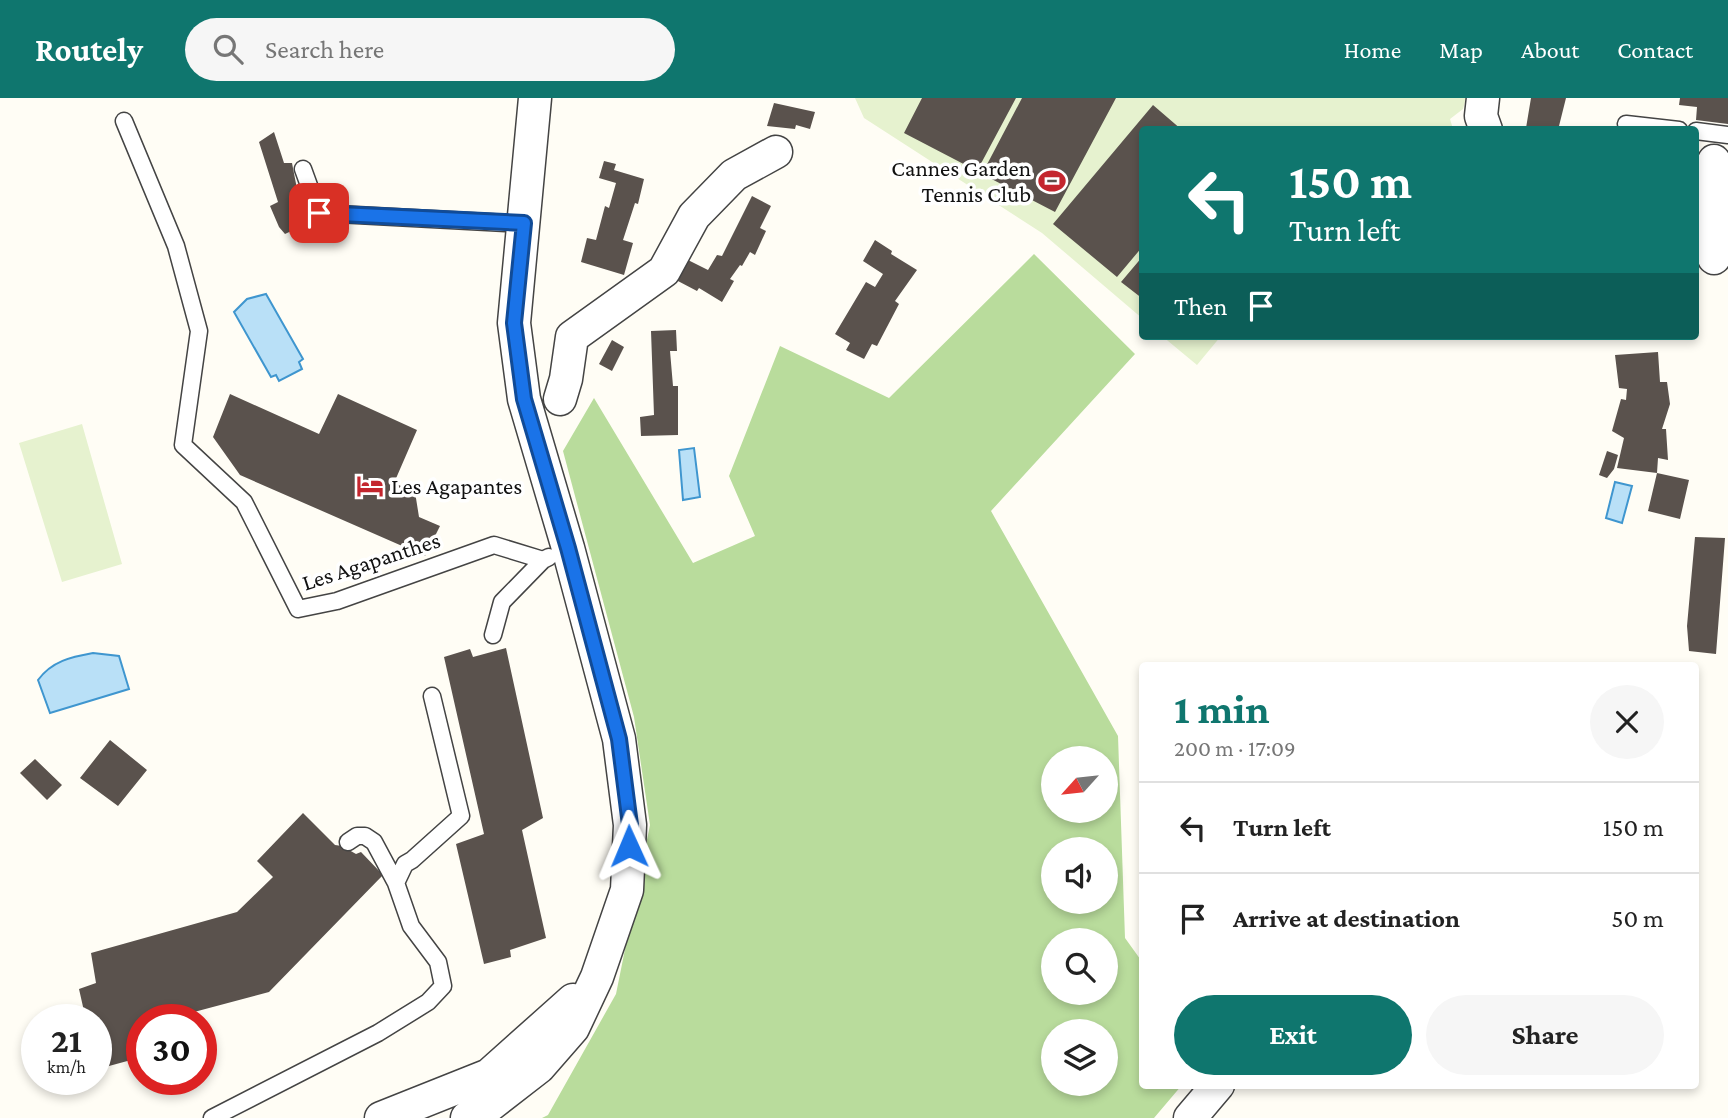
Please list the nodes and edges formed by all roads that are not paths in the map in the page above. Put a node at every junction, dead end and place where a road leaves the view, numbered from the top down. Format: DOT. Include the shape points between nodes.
graph roads {
  1 [pos="535,98"];
  2 [pos="1483,98"];
  3 [pos="124,121"];
  4 [pos="1626,124"];
  5 [pos="1485,126"];
  6 [pos="1644,126"];
  7 [pos="1699,134"];
  8 [pos="776,152"];
  9 [pos="1716,154"];
  10 [pos="303,169"];
  11 [pos="524,223"];
  12 [pos="1714,258"];
  13 [pos="524,399"];
  14 [pos="560,399"];
  15 [pos="555,554"];
  16 [pos="493,635"];
  17 [pos="432,696"];
  18 [pos="348,842"];
  19 [pos="396,883"];
  20 [pos="597,977"];
  21 [pos="1215,1089"];
  22 [pos="212,1118"];
  23 [pos="380,1118"];
  24 [pos="467,1118"];
  25 [pos="1190,1118"];
  1 -- 11 [label="street"];
  2 -- 5 [label="street"];
  3 -- 15 [label="lane, Les Agapanthes" via="176,246 199,331 183,445 244,502 298,609 337,601 494,545"];
  4 -- 6 [label="lane"];
  7 -- 9 [label="lane"];
  8 -- 14 [label="street" via="734,175 694,216 664,271 572,337"];
  9 -- 12 [label="street"];
  10 -- 11 [label="lane" via="319,213"];
  11 -- 13 [label="street" via="514,323"];
  13 -- 14 [label="lane"];
  13 -- 15 [label="street"];
  15 -- 16 [label="lane" via="502,602"];
  15 -- 20 [label="street" via="619,739 630,825 627,890"];
  17 -- 19 [label="lane" via="461,816 405,864"];
  18 -- 19 [label="lane" via="365,836 374,842"];
  19 -- 22 [label="lane" via="411,926 439,962 443,986 428,1002 379,1033"];
  20 -- 23 [label="street" via="489,1075"];
  20 -- 24 [label="street" via="573,1028 539,1067"];
  21 -- 25 [label="street"];
}
